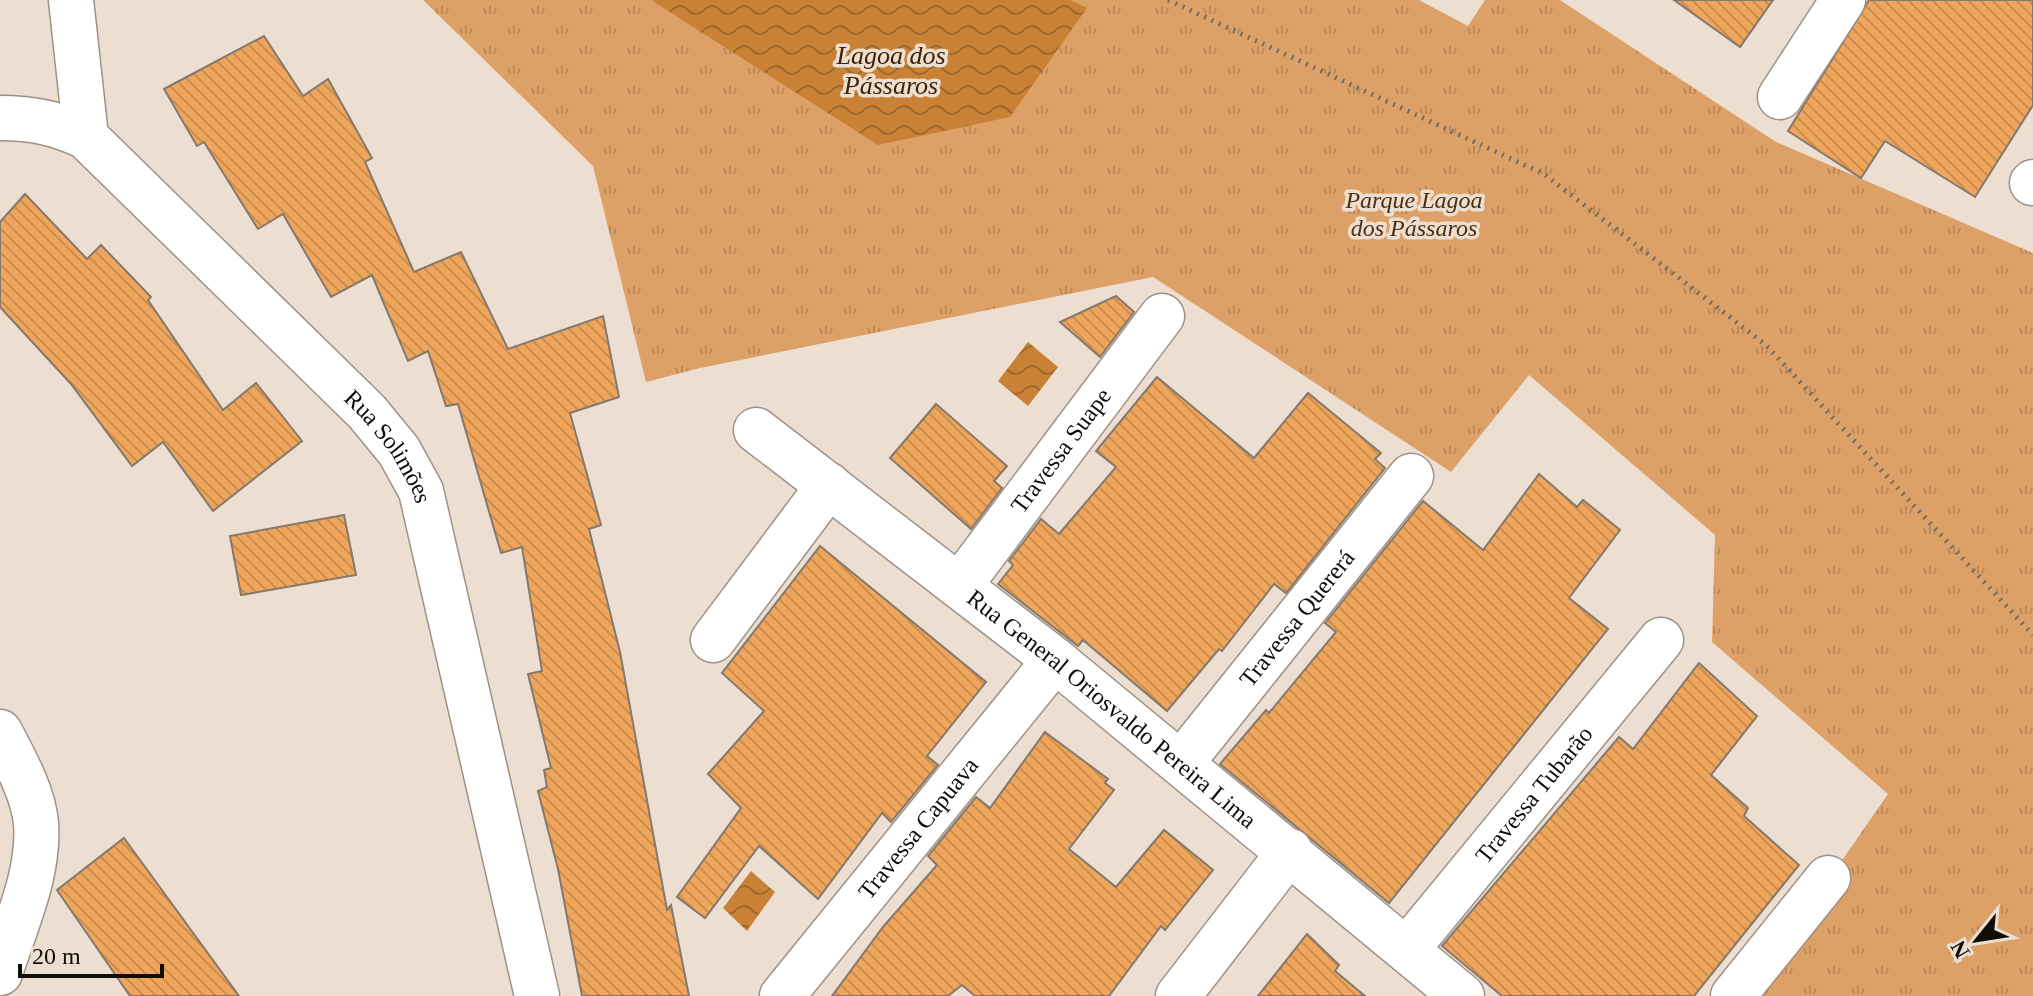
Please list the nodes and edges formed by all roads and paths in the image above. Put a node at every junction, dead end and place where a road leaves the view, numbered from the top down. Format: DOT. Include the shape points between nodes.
graph roads {
  1 [pos="71,0"];
  2 [pos="1168,0"];
  3 [pos="1843,0"];
  4 [pos="1780,97"];
  5 [pos="0,118"];
  6 [pos="86,137"];
  7 [pos="1162,316"];
  8 [pos="756,430"];
  9 [pos="1411,476"];
  10 [pos="829,485"];
  11 [pos="960,585"];
  12 [pos="2033,635"];
  13 [pos="713,640"];
  14 [pos="1661,640"];
  15 [pos="1055,660"];
  16 [pos="0,732"];
  17 [pos="1182,762"];
  18 [pos="1290,851"];
  19 [pos="1828,878"];
  20 [pos="1407,949"];
  21 [pos="0,973"];
  22 [pos="537,996"];
  23 [pos="782,996"];
  24 [pos="1178,996"];
  25 [pos="1462,996"];
  26 [pos="1733,996"];
  1 -- 6 [label="street"];
  2 -- 12 [label="path" via="1544,174 1766,345"];
  3 -- 4 [label="street"];
  5 -- 6 [label="street" via="32,118"];
  6 -- 22 [label="street, Rua Solimões" via="367,412 399,451 421,491"];
  7 -- 11 [label="street, Travessa Suape"];
  8 -- 10 [label="street, Rua General Oriosvaldo Pereira Lima"];
  9 -- 17 [label="street, Travessa Quererá"];
  10 -- 11 [label="street, Rua General Oriosvaldo Pereira Lima"];
  10 -- 13 [label="street"];
  11 -- 15 [label="street, Rua General Oriosvaldo Pereira Lima"];
  14 -- 20 [label="street, Travessa Tubarão"];
  15 -- 17 [label="street, Rua General Oriosvaldo Pereira Lima"];
  15 -- 23 [label="street, Travessa Capuava"];
  16 -- 21 [label="street" via="36,822 33,868"];
  17 -- 18 [label="street, Rua General Oriosvaldo Pereira Lima"];
  18 -- 20 [label="street, Rua General Oriosvaldo Pereira Lima"];
  18 -- 24 [label="street"];
  19 -- 26 [label="street"];
  20 -- 25 [label="street, Rua General Oriosvaldo Pereira Lima"];
}
